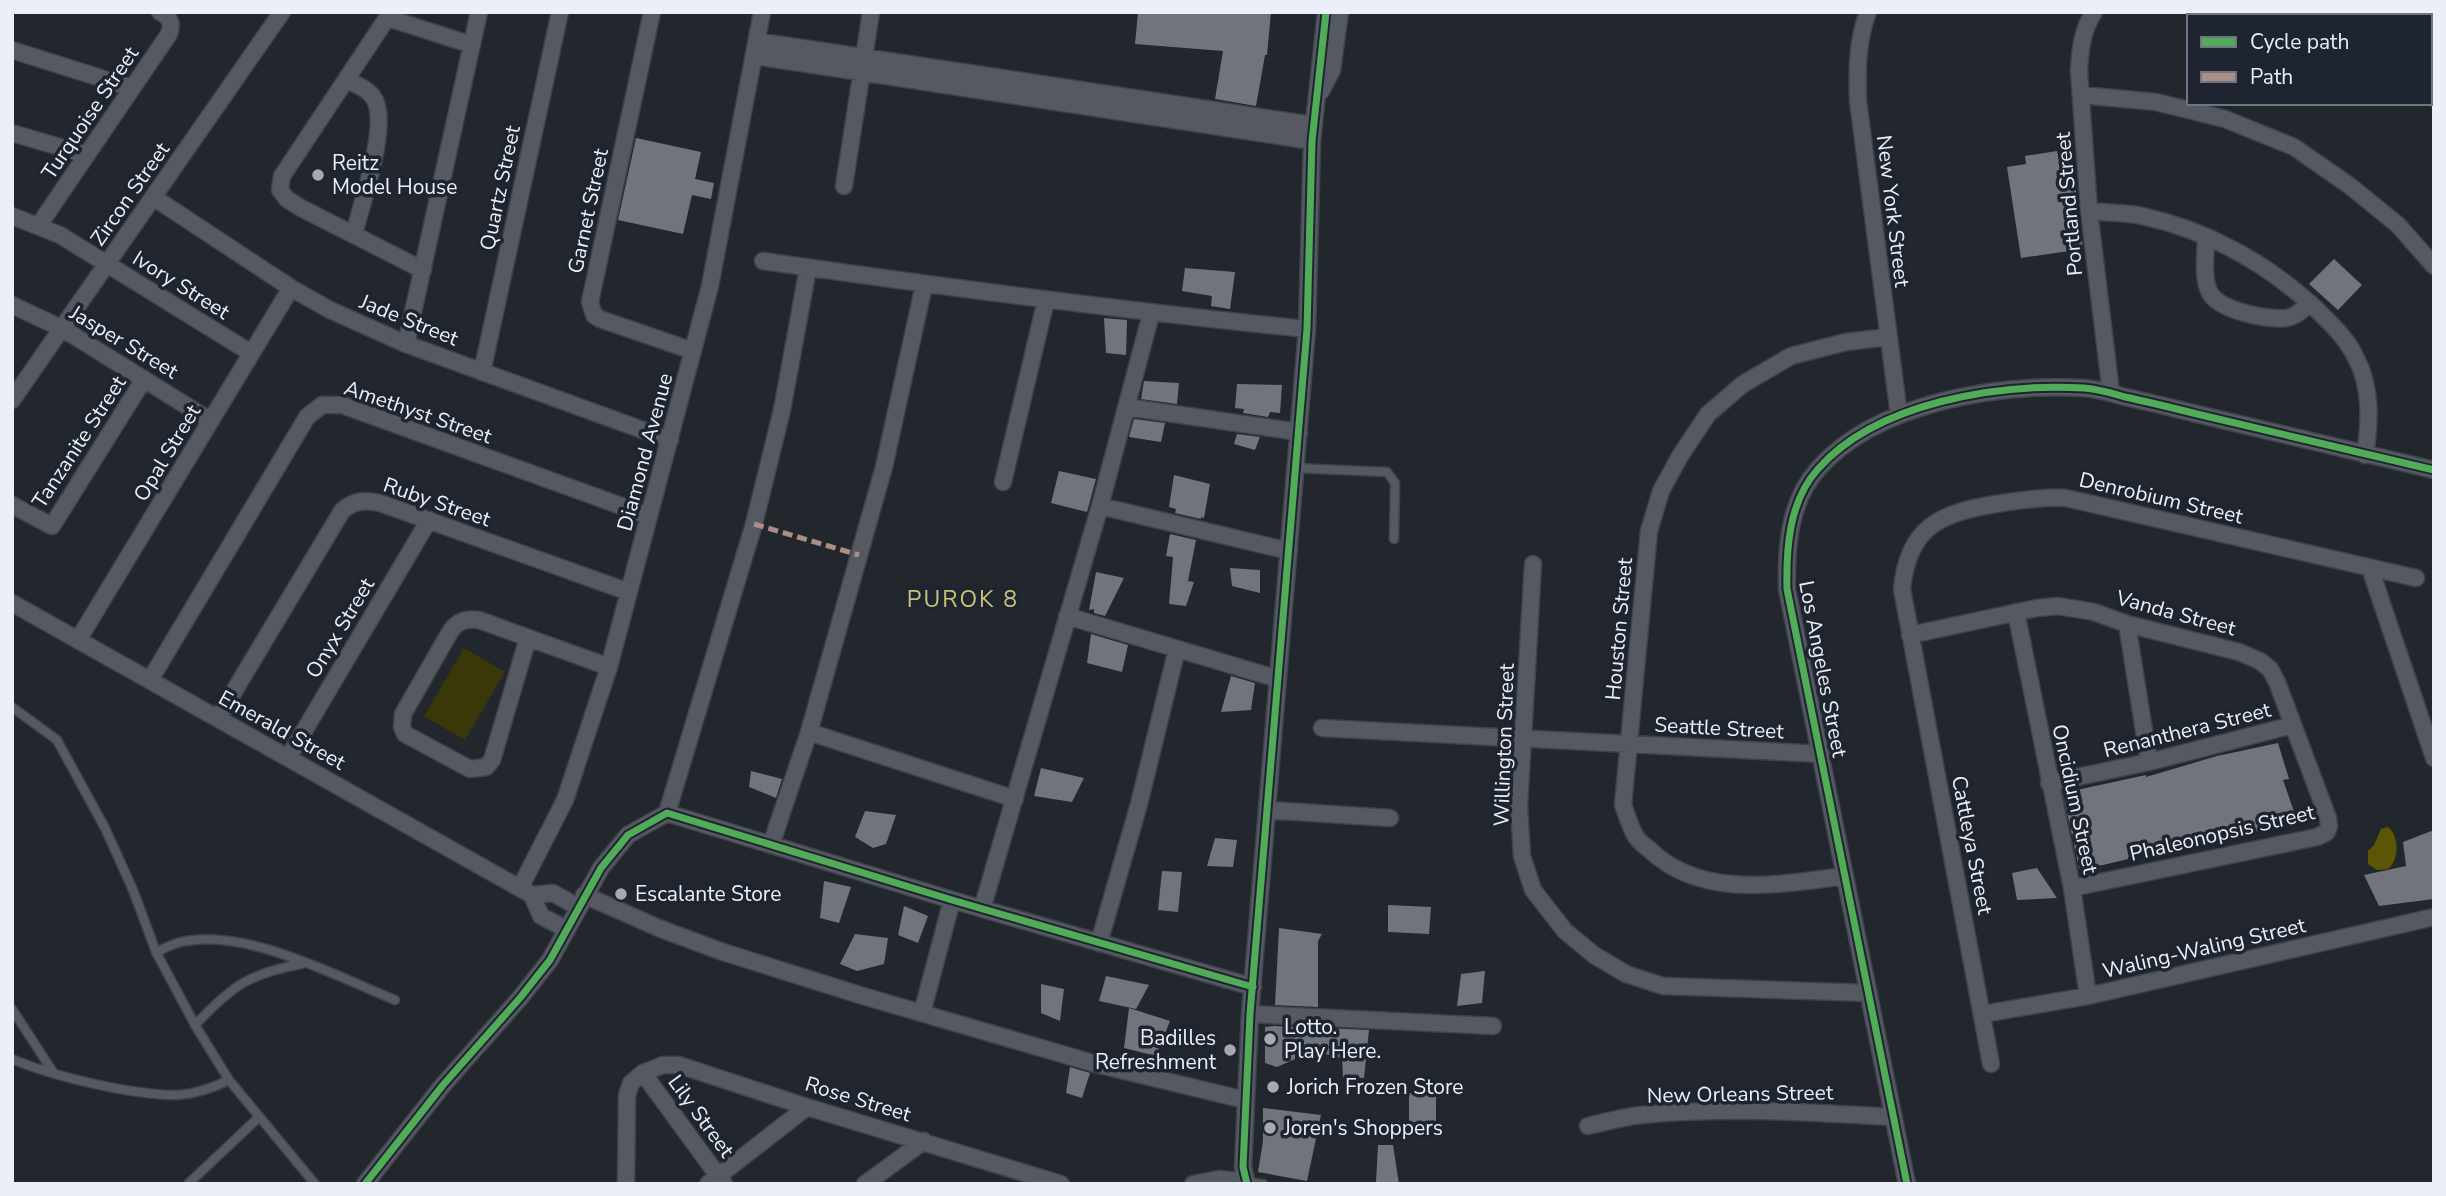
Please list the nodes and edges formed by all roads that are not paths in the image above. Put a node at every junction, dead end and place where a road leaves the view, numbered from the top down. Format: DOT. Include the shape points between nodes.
graph roads {
  1 [pos="282,12"];
  2 [pos="479,12"];
  3 [pos="560,12"];
  4 [pos="652,12"];
  5 [pos="762,12"];
  6 [pos="871,12"];
  7 [pos="1326,12"];
  8 [pos="1340,12"];
  9 [pos="1868,12"];
  10 [pos="2094,12"];
  11 [pos="389,15"];
  12 [pos="165,18"];
  13 [pos="472,45"];
  14 [pos="756,49"];
  15 [pos="12,50"];
  16 [pos="863,65"];
  17 [pos="346,80"];
  18 [pos="132,88"];
  19 [pos="2081,95"];
  20 [pos="1318,97"];
  21 [pos="12,133"];
  22 [pos="1313,133"];
  23 [pos="86,155"];
  24 [pos="844,186"];
  25 [pos="153,197"];
  26 [pos="2089,211"];
  27 [pos="12,216"];
  28 [pos="38,225"];
  29 [pos="354,234"];
  30 [pos="2206,237"];
  31 [pos="763,261"];
  32 [pos="107,264"];
  33 [pos="2434,266"];
  34 [pos="808,268"];
  35 [pos="423,270"];
  36 [pos="924,285"];
  37 [pos="291,288"];
  38 [pos="1046,300"];
  39 [pos="2310,303"];
  40 [pos="12,305"];
  41 [pos="1151,314"];
  42 [pos="63,329"];
  43 [pos="1307,329"];
  44 [pos="1888,337"];
  45 [pos="406,344"];
  46 [pos="693,351"];
  47 [pos="251,353"];
  48 [pos="482,372"];
  49 [pos="144,379"];
  50 [pos="2111,393"];
  51 [pos="12,400"];
  52 [pos="1126,407"];
  53 [pos="1899,415"];
  54 [pos="211,421"];
  55 [pos="1298,432"];
  56 [pos="670,440"];
  57 [pos="2365,455"];
  58 [pos="1296,468"];
  59 [pos="2434,471"];
  60 [pos="1003,482"];
  61 [pos="12,505"];
  62 [pos="1100,506"];
  63 [pos="649,516"];
  64 [pos="429,520"];
  65 [pos="1395,539"];
  66 [pos="1289,551"];
  67 [pos="1534,564"];
  68 [pos="2370,568"];
  69 [pos="2416,578"];
  70 [pos="629,592"];
  71 [pos="12,603"];
  72 [pos="2016,612"];
  73 [pos="1067,616"];
  74 [pos="2127,624"];
  75 [pos="1910,635"];
  76 [pos="528,638"];
  77 [pos="78,640"];
  78 [pos="1177,649"];
  79 [pos="609,667"];
  80 [pos="1278,678"];
  81 [pos="150,680"];
  82 [pos="12,707"];
  83 [pos="218,719"];
  84 [pos="2293,725"];
  85 [pos="1322,728"];
  86 [pos="809,732"];
  87 [pos="1523,738"];
  88 [pos="1629,744"];
  89 [pos="1821,754"];
  90 [pos="288,758"];
  91 [pos="2434,758"];
  92 [pos="2149,762"];
  93 [pos="2049,783"];
  94 [pos="1015,799"];
  95 [pos="1268,810"];
  96 [pos="667,813"];
  97 [pos="1390,818"];
  98 [pos="2328,818"];
  99 [pos="771,845"];
  100 [pos="1845,876"];
  101 [pos="2072,888"];
  102 [pos="526,891"];
  103 [pos="952,900"];
  104 [pos="581,901"];
  105 [pos="982,909"];
  106 [pos="2434,917"];
  107 [pos="566,929"];
  108 [pos="1099,943"];
  109 [pos="156,952"];
  110 [pos="304,963"];
  111 [pos="1253,987"];
  112 [pos="1869,993"];
  113 [pos="2088,996"];
  114 [pos="395,1000"];
  115 [pos="12,1009"];
  116 [pos="922,1013"];
  117 [pos="1250,1014"];
  118 [pos="1983,1014"];
  119 [pos="195,1025"];
  120 [pos="1493,1026"];
  121 [pos="12,1059"];
  122 [pos="1991,1064"];
  123 [pos="53,1072"];
  124 [pos="643,1073"];
  125 [pos="229,1080"];
  126 [pos="1245,1100"];
  127 [pos="807,1107"];
  128 [pos="259,1117"];
  129 [pos="1894,1117"];
  130 [pos="1588,1126"];
  131 [pos="924,1141"];
  132 [pos="717,1181"];
  133 [pos="1035,1181"];
  134 [pos="1246,1183"];
  135 [pos="188,1184"];
  136 [pos="315,1184"];
  137 [pos="365,1184"];
  138 [pos="626,1184"];
  139 [pos="865,1184"];
  140 [pos="1061,1184"];
  141 [pos="1193,1184"];
  142 [pos="1263,1184"];
  143 [pos="1907,1184"];
  1 -- 25 [label="street, Zircon Street"];
  2 -- 13 [label="street"];
  3 -- 48 [label="street, Quartz Street"];
  4 -- 46 [label="street, Garnet Street" via="590,302 600,319"];
  5 -- 14 [label="street, Diamond Avenue"];
  6 -- 16 [label="street"];
  7 -- 20 [label="street"];
  8 -- 20 [label="street" via="1332,70"];
  9 -- 44 [label="street, New York Street" via="1857,64 1858,101"];
  10 -- 19 [label="street, Portland Street" via="2080,50"];
  11 -- 13 [label="street"];
  11 -- 17 [label="street"];
  12 -- 18 [label="street, Turquoise Street" via="169,34"];
  13 -- 35 [label="street"];
  14 -- 16 [label="street"];
  14 -- 46 [label="street, Diamond Avenue" via="723,226"];
  15 -- 18 [label="street"];
  16 -- 22 [label="street"];
  16 -- 24 [label="street"];
  17 -- 29 [label="street" via="372,95 380,113 375,153"];
  17 -- 29 [label="street" via="282,176 280,190 301,208"];
  18 -- 23 [label="street, Turquoise Street"];
  19 -- 26 [label="street, Portland Street"];
  19 -- 33 [label="street" via="2157,103 2225,119 2294,147 2398,225"];
  20 -- 22 [label="street"];
  21 -- 23 [label="street"];
  22 -- 43 [label="street"];
  23 -- 28 [label="street, Turquoise Street"];
  25 -- 32 [label="street, Zircon Street"];
  25 -- 37 [label="street, Jade Street"];
  26 -- 30 [label="street" via="2140,215"];
  26 -- 50 [label="street, Portland Street"];
  27 -- 28 [label="street, Ivory Street"];
  28 -- 32 [label="street, Ivory Street"];
  29 -- 35 [label="street"];
  30 -- 39 [label="street" via="2256,261"];
  30 -- 39 [label="street" via="2207,289 2221,305 2288,317"];
  31 -- 34 [label="street"];
  32 -- 42 [label="street, Zircon Street"];
  32 -- 47 [label="street, Ivory Street"];
  34 -- 36 [label="street"];
  34 -- 96 [label="street" via="782,410 754,524"];
  35 -- 45 [label="street"];
  36 -- 38 [label="street"];
  36 -- 86 [label="street" via="884,467"];
  37 -- 45 [label="street, Jade Street"];
  37 -- 47 [label="street, Opal Street"];
  38 -- 41 [label="street"];
  38 -- 60 [label="street"];
  39 -- 57 [label="street" via="2356,356 2371,421"];
  40 -- 42 [label="street, Jasper Street"];
  41 -- 43 [label="street"];
  41 -- 52 [label="street"];
  42 -- 49 [label="street, Jasper Street"];
  42 -- 51 [label="street, Zircon Street"];
  43 -- 55 [label="street"];
  44 -- 53 [label="street, New York Street"];
  44 -- 88 [label="street, Houston Street" via="1791,356 1743,384 1708,414 1680,456 1661,491 1649,531"];
  45 -- 48 [label="street, Jade Street"];
  46 -- 56 [label="street, Diamond Avenue"];
  47 -- 54 [label="street, Opal Street"];
  48 -- 56 [label="street, Jade Street"];
  49 -- 54 [label="street, Jasper Street"];
  49 -- 61 [label="street, Tanzanite Street" via="52,526"];
  50 -- 53 [label="street, Los Angeles Street" via="2086,388 2000,391 1922,405"];
  50 -- 57 [label="street, Los Angeles Street"];
  52 -- 55 [label="street"];
  52 -- 62 [label="street"];
  53 -- 89 [label="street, Los Angeles Street" via="1840,449 1817,469 1793,518 1786,551 1787,589"];
  54 -- 77 [label="street, Opal Street"];
  55 -- 58 [label="street"];
  56 -- 63 [label="street, Diamond Avenue"];
  57 -- 59 [label="street, Los Angeles Street"];
  58 -- 65 [label="lane" via="1387,472 1395,483"];
  58 -- 66 [label="street"];
  62 -- 66 [label="street"];
  62 -- 73 [label="street"];
  63 -- 70 [label="street, Diamond Avenue"];
  63 -- 81 [label="street, Amethyst Street" via="342,405 322,405 307,417"];
  64 -- 70 [label="street, Ruby Street"];
  64 -- 83 [label="street, Ruby Street" via="369,501 350,504 342,511"];
  64 -- 90 [label="street, Onyx Street"];
  66 -- 80 [label="street"];
  67 -- 87 [label="street, Willington Street"];
  68 -- 69 [label="street, Denrobium Street"];
  68 -- 75 [label="street, Denrobium Street" via="2089,501 2024,499 1962,509 1942,517 1924,532 1905,564 1902,589"];
  68 -- 91 [label="street"];
  70 -- 79 [label="street, Diamond Avenue"];
  71 -- 77 [label="street, Emerald Street"];
  72 -- 74 [label="street, Vanda Street" via="2058,606"];
  72 -- 75 [label="street, Vanda Street"];
  72 -- 93 [label="street, Oncidium Street"];
  73 -- 78 [label="street"];
  73 -- 94 [label="street"];
  74 -- 84 [label="street, Vanda Street" via="2260,661 2277,682"];
  74 -- 92 [label="street"];
  75 -- 118 [label="street, Cattleya Street"];
  76 -- 76 [label="street" via="492,760 486,766 470,769 405,734 403,713 460,622 479,620"];
  76 -- 79 [label="street"];
  77 -- 81 [label="street, Emerald Street"];
  78 -- 80 [label="street"];
  78 -- 108 [label="street"];
  79 -- 102 [label="street, Diamond Avenue" via="580,761"];
  80 -- 95 [label="street"];
  81 -- 83 [label="street, Emerald Street"];
  82 -- 109 [label="lane" via="57,740 105,828"];
  83 -- 90 [label="street, Emerald Street"];
  84 -- 92 [label="street, Renanthera Street"];
  84 -- 98 [label="street, Vanda Street"];
  85 -- 87 [label="street, Seattle Street"];
  86 -- 94 [label="street"];
  86 -- 99 [label="street"];
  87 -- 88 [label="street, Seattle Street"];
  87 -- 112 [label="street, Willington Street" via="1522,856 1533,890 1565,931 1594,955 1626,974 1663,986"];
  88 -- 89 [label="street, Seattle Street"];
  88 -- 100 [label="street, Houston Street" via="1623,805 1635,836 1663,863 1723,884 1772,885"];
  89 -- 100 [label="street, Los Angeles Street"];
  90 -- 102 [label="street, Emerald Street"];
  92 -- 93 [label="street, Renanthera Street"];
  93 -- 101 [label="street, Oncidium Street"];
  94 -- 105 [label="street"];
  95 -- 97 [label="street"];
  95 -- 111 [label="street"];
  96 -- 99 [label="street"];
  96 -- 104 [label="street" via="628,835"];
  98 -- 101 [label="street, Phaleonopsis Street" via="2327,832 2317,837"];
  99 -- 103 [label="street"];
  100 -- 112 [label="street, Los Angeles Street"];
  101 -- 113 [label="street, Oncidium Street"];
  102 -- 104 [label="street, Emerald Street"];
  102 -- 107 [label="street, Emerald Street" via="541,916"];
  103 -- 105 [label="street"];
  103 -- 116 [label="street"];
  104 -- 107 [label="street"];
  104 -- 116 [label="street, Emerald Street" via="723,952"];
  105 -- 108 [label="street"];
  106 -- 113 [label="street, Waling-Waling Street"];
  107 -- 137 [label="street" via="550,960"];
  108 -- 111 [label="street"];
  109 -- 110 [label="lane" via="185,941 218,939 254,945"];
  109 -- 119 [label="lane"];
  110 -- 114 [label="lane"];
  110 -- 119 [label="lane" via="267,971 244,982"];
  111 -- 117 [label="street"];
  112 -- 129 [label="street, Los Angeles Street"];
  113 -- 118 [label="street, Waling-Waling Street"];
  115 -- 123 [label="lane"];
  116 -- 126 [label="street, Emerald Street" via="1096,1064"];
  117 -- 120 [label="street"];
  117 -- 126 [label="street"];
  118 -- 122 [label="street, Cattleya Street"];
  119 -- 125 [label="lane"];
  121 -- 123 [label="lane"];
  123 -- 125 [label="lane" via="179,1095"];
  124 -- 127 [label="street, Rose Street" via="679,1065"];
  124 -- 132 [label="street, Lily Street"];
  124 -- 138 [label="street" via="631,1083 626,1098"];
  125 -- 128 [label="lane"];
  126 -- 134 [label="street"];
  127 -- 131 [label="street, Rose Street"];
  127 -- 132 [label="street"];
  128 -- 135 [label="lane"];
  128 -- 136 [label="lane"];
  129 -- 130 [label="street, New Orleans Street" via="1714,1111 1638,1115"];
  129 -- 143 [label="street, Los Angeles Street"];
  131 -- 133 [label="street, Rose Street"];
  131 -- 139 [label="street"];
  133 -- 140 [label="street, Rose Street"];
  134 -- 141 [label="street" via="1219,1179"];
  134 -- 142 [label="lane"];
}
